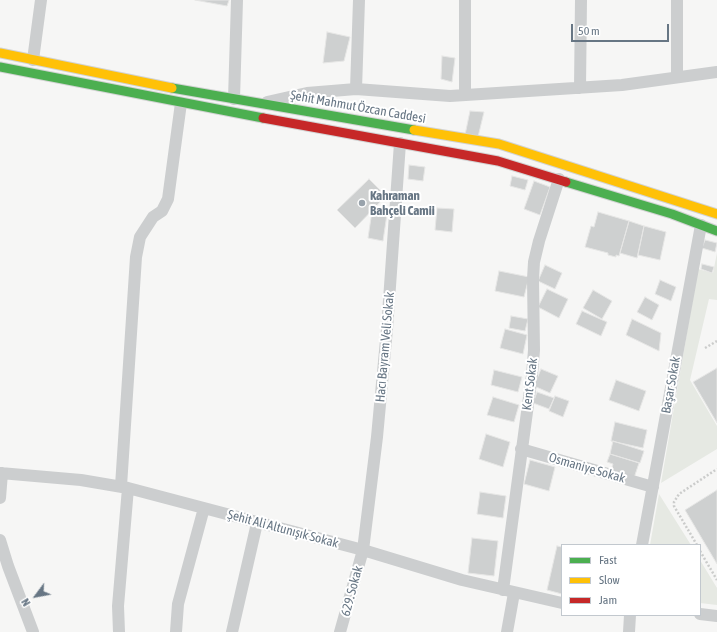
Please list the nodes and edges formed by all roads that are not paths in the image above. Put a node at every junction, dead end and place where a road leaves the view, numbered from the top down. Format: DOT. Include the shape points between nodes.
graph roads {
  1 [pos="41,0"];
  2 [pos="237,0"];
  3 [pos="359,0"];
  4 [pos="465,0"];
  5 [pos="581,0"];
  6 [pos="677,0"];
  7 [pos="0,53"];
  8 [pos="33,60"];
  9 [pos="0,67"];
  10 [pos="717,72"];
  11 [pos="677,77"];
  12 [pos="580,88"];
  13 [pos="356,89"];
  14 [pos="465,95"];
  15 [pos="234,99"];
  16 [pos="181,103"];
  17 [pos="262,104"];
  18 [pos="400,143"];
  19 [pos="560,179"];
  20 [pos="717,214"];
  21 [pos="702,224"];
  22 [pos="717,231"];
  23 [pos="521,449"];
  24 [pos="1,473"];
  25 [pos="124,487"];
  26 [pos="653,487"];
  27 [pos="0,498"];
  28 [pos="204,508"];
  29 [pos="257,522"];
  30 [pos="0,540"];
  31 [pos="642,544"];
  32 [pos="363,550"];
  33 [pos="508,591"];
  34 [pos="561,603"];
  35 [pos="701,614"];
  36 [pos="630,616"];
  37 [pos="717,616"];
  38 [pos="33,632"];
  39 [pos="118,632"];
  40 [pos="176,632"];
  41 [pos="232,632"];
  42 [pos="340,632"];
  43 [pos="507,632"];
  44 [pos="629,632"];
  1 -- 8 [label="street"];
  2 -- 15 [label="street"];
  3 -- 13 [label="street"];
  4 -- 14 [label="street"];
  5 -- 12 [label="street"];
  6 -- 11 [label="street"];
  7 -- 8 [label="street, Şehit Mahmut Özcan Caddesi"];
  8 -- 15 [label="street, Şehit Mahmut Özcan Caddesi"];
  9 -- 16 [label="street"];
  10 -- 11 [label="street"];
  11 -- 12 [label="street"];
  12 -- 14 [label="street"];
  13 -- 14 [label="street"];
  13 -- 17 [label="street" via="306,93"];
  15 -- 17 [label="street, Şehit Mahmut Özcan Caddesi"];
  16 -- 18 [label="street"];
  16 -- 25 [label="street" via="168,199 162,211 153,217 140,237 136,257"];
  17 -- 20 [label="street, Şehit Mahmut Özcan Caddesi" via="499,144"];
  18 -- 19 [label="street" via="498,161"];
  18 -- 32 [label="street, Hacı Bayram Veli Sokak" via="387,329"];
  19 -- 21 [label="street"];
  19 -- 23 [label="street, Kent Sokak" via="534,262 534,350"];
  21 -- 22 [label="street"];
  21 -- 26 [label="street, Başar Sokak"];
  23 -- 26 [label="street, Osmaniye Sokak"];
  23 -- 33 [label="street, Kent Sokak"];
  24 -- 25 [label="street, Şehit Ali Altunışık Sokak" via="81,480"];
  24 -- 27 [label="street"];
  25 -- 28 [label="street, Şehit Ali Altunışık Sokak"];
  25 -- 39 [label="street"];
  26 -- 31 [label="street, Başar Sokak"];
  28 -- 29 [label="street, Şehit Ali Altunışık Sokak"];
  28 -- 40 [label="street" via="178,604"];
  29 -- 32 [label="street, Şehit Ali Altunışık Sokak"];
  29 -- 41 [label="street"];
  30 -- 38 [label="street"];
  32 -- 33 [label="street, Şehit Ali Altunışık Sokak"];
  32 -- 42 [label="street, 629. Sokak"];
  33 -- 34 [label="street, Şehit Ali Altunışık Sokak"];
  33 -- 43 [label="street, Kent Sokak"];
  35 -- 37 [label="street"];
  36 -- 44 [label="street"];
}
